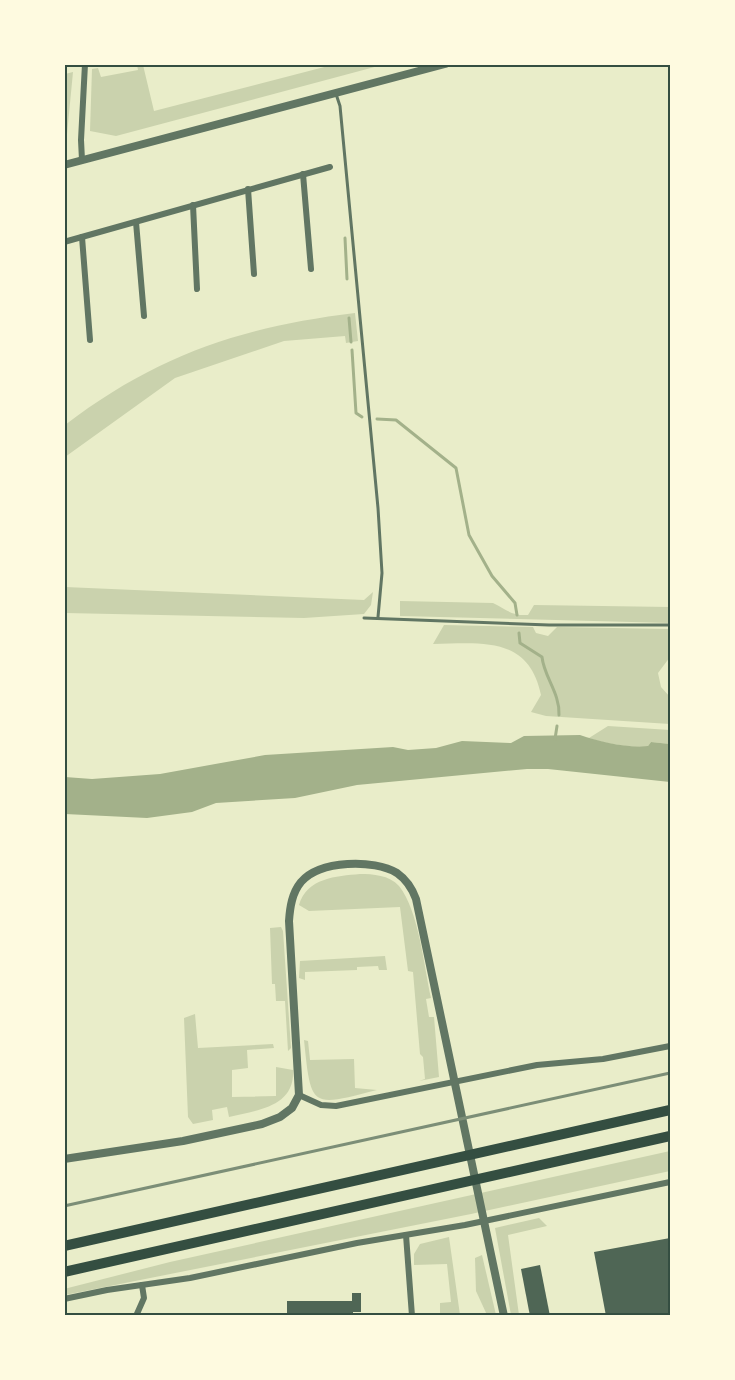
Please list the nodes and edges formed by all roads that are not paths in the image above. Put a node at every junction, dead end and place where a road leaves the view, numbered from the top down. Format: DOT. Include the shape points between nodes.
graph roads {
  1 [pos="86,64"];
  2 [pos="445,64"];
  3 [pos="336,94"];
  4 [pos="82,160"];
  5 [pos="64,165"];
  6 [pos="330,167"];
  7 [pos="303,174"];
  8 [pos="248,189"];
  9 [pos="193,205"];
  10 [pos="136,222"];
  11 [pos="82,237"];
  12 [pos="64,242"];
  13 [pos="311,269"];
  14 [pos="254,274"];
  15 [pos="198,289"];
  16 [pos="144,316"];
  17 [pos="90,340"];
  18 [pos="378,617"];
  19 [pos="364,618"];
  20 [pos="670,625"];
  21 [pos="670,1046"];
  22 [pos="299,1095"];
  23 [pos="670,1110"];
  24 [pos="670,1136"];
  25 [pos="64,1159"];
  26 [pos="670,1182"];
  27 [pos="406,1234"];
  28 [pos="64,1246"];
  29 [pos="64,1272"];
  30 [pos="142,1285"];
  31 [pos="64,1299"];
  32 [pos="136,1316"];
  33 [pos="412,1316"];
  34 [pos="504,1316"];
  1 -- 4 [label="street"];
  2 -- 3 [label="street"];
  3 -- 4 [label="street"];
  3 -- 18 [label="lane" via="378,508 382,573"];
  4 -- 5 [label="street"];
  6 -- 7 [label="street"];
  7 -- 8 [label="street"];
  7 -- 13 [label="street"];
  8 -- 9 [label="street"];
  8 -- 14 [label="street"];
  9 -- 10 [label="street"];
  9 -- 15 [label="street"];
  10 -- 11 [label="street"];
  10 -- 16 [label="street"];
  11 -- 12 [label="street"];
  11 -- 17 [label="street"];
  18 -- 19 [label="lane"];
  18 -- 20 [label="lane" via="405,621"];
  21 -- 22 [label="street" via="603,1059 537,1065 336,1106 321,1105"];
  22 -- 25 [label="street" via="292,1108 262,1124"];
  22 -- 34 [label="street" via="290,910 296,890 309,875 332,867 369,865 391,870 408,882 416,898"];
  23 -- 28 [label="highway"];
  24 -- 29 [label="highway"];
  26 -- 27 [label="street"];
  27 -- 30 [label="street"];
  27 -- 33 [label="street"];
  30 -- 31 [label="street"];
  30 -- 32 [label="street" via="143,1302"];
}
